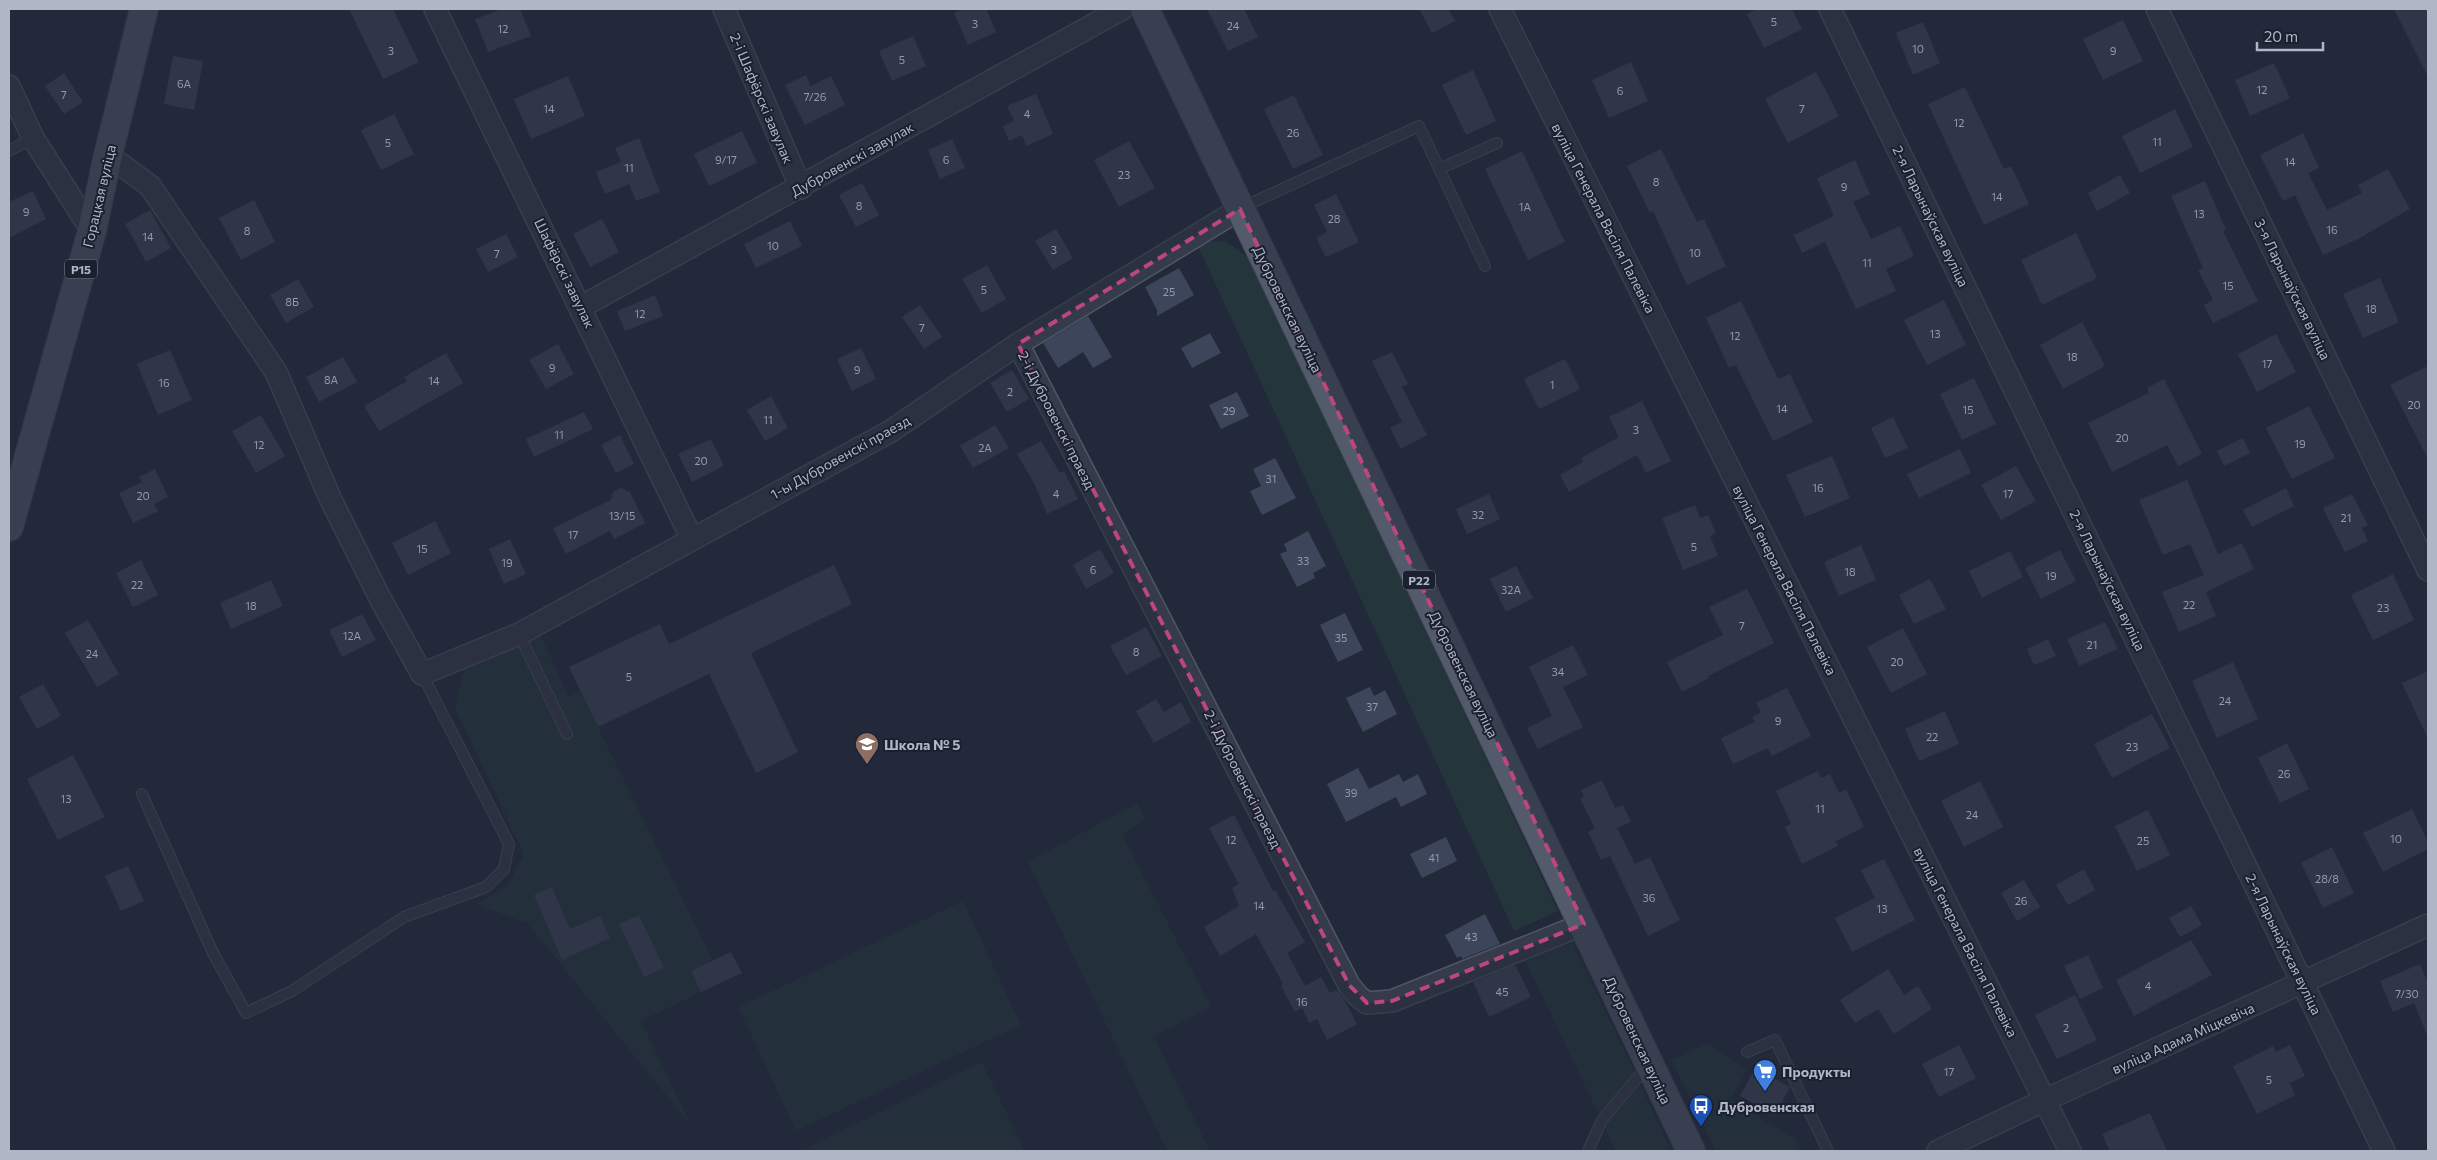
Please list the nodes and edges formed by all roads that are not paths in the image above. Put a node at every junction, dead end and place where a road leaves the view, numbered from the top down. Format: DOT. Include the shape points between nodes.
graph roads {
  1 [pos="144,9"];
  2 [pos="435,9"];
  3 [pos="724,9"];
  4 [pos="1122,9"];
  5 [pos="1145,9"];
  6 [pos="1500,9"];
  7 [pos="1830,9"];
  8 [pos="2157,9"];
  9 [pos="9,86"];
  10 [pos="33,138"];
  11 [pos="1497,143"];
  12 [pos="9,150"];
  13 [pos="108,155"];
  14 [pos="1439,170"];
  15 [pos="800,188"];
  16 [pos="1240,209"];
  17 [pos="92,231"];
  18 [pos="1485,266"];
  19 [pos="581,308"];
  20 [pos="1018,344"];
  21 [pos="9,527"];
  22 [pos="692,538"];
  23 [pos="2428,570"];
  24 [pos="519,634"];
  25 [pos="422,674"];
  26 [pos="567,734"];
  27 [pos="142,794"];
  28 [pos="1584,924"];
  29 [pos="2428,925"];
  30 [pos="2303,983"];
  31 [pos="1747,1052"];
  32 [pos="1649,1064"];
  33 [pos="2045,1100"];
  34 [pos="1588,1151"];
  35 [pos="1691,1151"];
  36 [pos="1828,1151"];
  37 [pos="1938,1151"];
  38 [pos="2070,1151"];
  39 [pos="2384,1151"];
  1 -- 13 [label="main road, Горацкая вуліца / Р15"];
  2 -- 19 [label="street, Шафёрскі завулак"];
  3 -- 15 [label="street, 2-і Шафёрскі завулак"];
  4 -- 15 [label="street, Дубровенскі завулак"];
  5 -- 16 [label="main road, Дубровенская вуліца / Р22"];
  6 -- 33 [label="street, вуліца Генерала Васіля Палевіка"];
  7 -- 30 [label="street, 2-я Ларынаўская вуліца"];
  8 -- 23 [label="street, 3-я Ларынаўская вуліца"];
  9 -- 10 [label="street"];
  10 -- 12 [label="lane"];
  10 -- 17 [label="street"];
  11 -- 14 [label="lane"];
  13 -- 17 [label="main road, Горацкая вуліца / Р15"];
  13 -- 25 [label="street" via="150,186 276,372 330,498"];
  14 -- 16 [label="lane" via="1419,126"];
  14 -- 18 [label="lane"];
  15 -- 19 [label="street, Дубровенскі завулак"];
  16 -- 20 [label="street, 1-ы Дубровенскі праезд"];
  16 -- 28 [label="main road, Дубровенская вуліца / Р22"];
  17 -- 21 [label="main road, Горацкая вуліца / Р15"];
  19 -- 22 [label="street, Шафёрскі завулак"];
  20 -- 22 [label="street, 1-ы Дубровенскі праезд" via="891,431"];
  20 -- 28 [label="street, 2-і Дубровенскі праезд" via="1349,985 1358,996 1367,1003 1392,1001"];
  22 -- 24 [label="street, 1-ы Дубровенскі праезд"];
  24 -- 25 [label="street, 1-ы Дубровенскі праезд"];
  24 -- 26 [label="lane"];
  25 -- 27 [label="lane" via="509,844 504,869 486,887 404,917 292,992 246,1013 213,953"];
  28 -- 32 [label="main road, Дубровенская вуліца / Р22"];
  29 -- 30 [label="street, вуліца Адама Міцкевіча"];
  30 -- 33 [label="street, вуліца Адама Міцкевіча"];
  30 -- 39 [label="street, 2-я Ларынаўская вуліца"];
  31 -- 36 [label="lane" via="1775,1040"];
  32 -- 34 [label="lane" via="1602,1120"];
  32 -- 35 [label="main road, Дубровенская вуліца / Р22"];
  33 -- 37 [label="street, вуліца Адама Міцкевіча"];
  33 -- 38 [label="street, вуліца Генерала Васіля Палевіка"];
}
